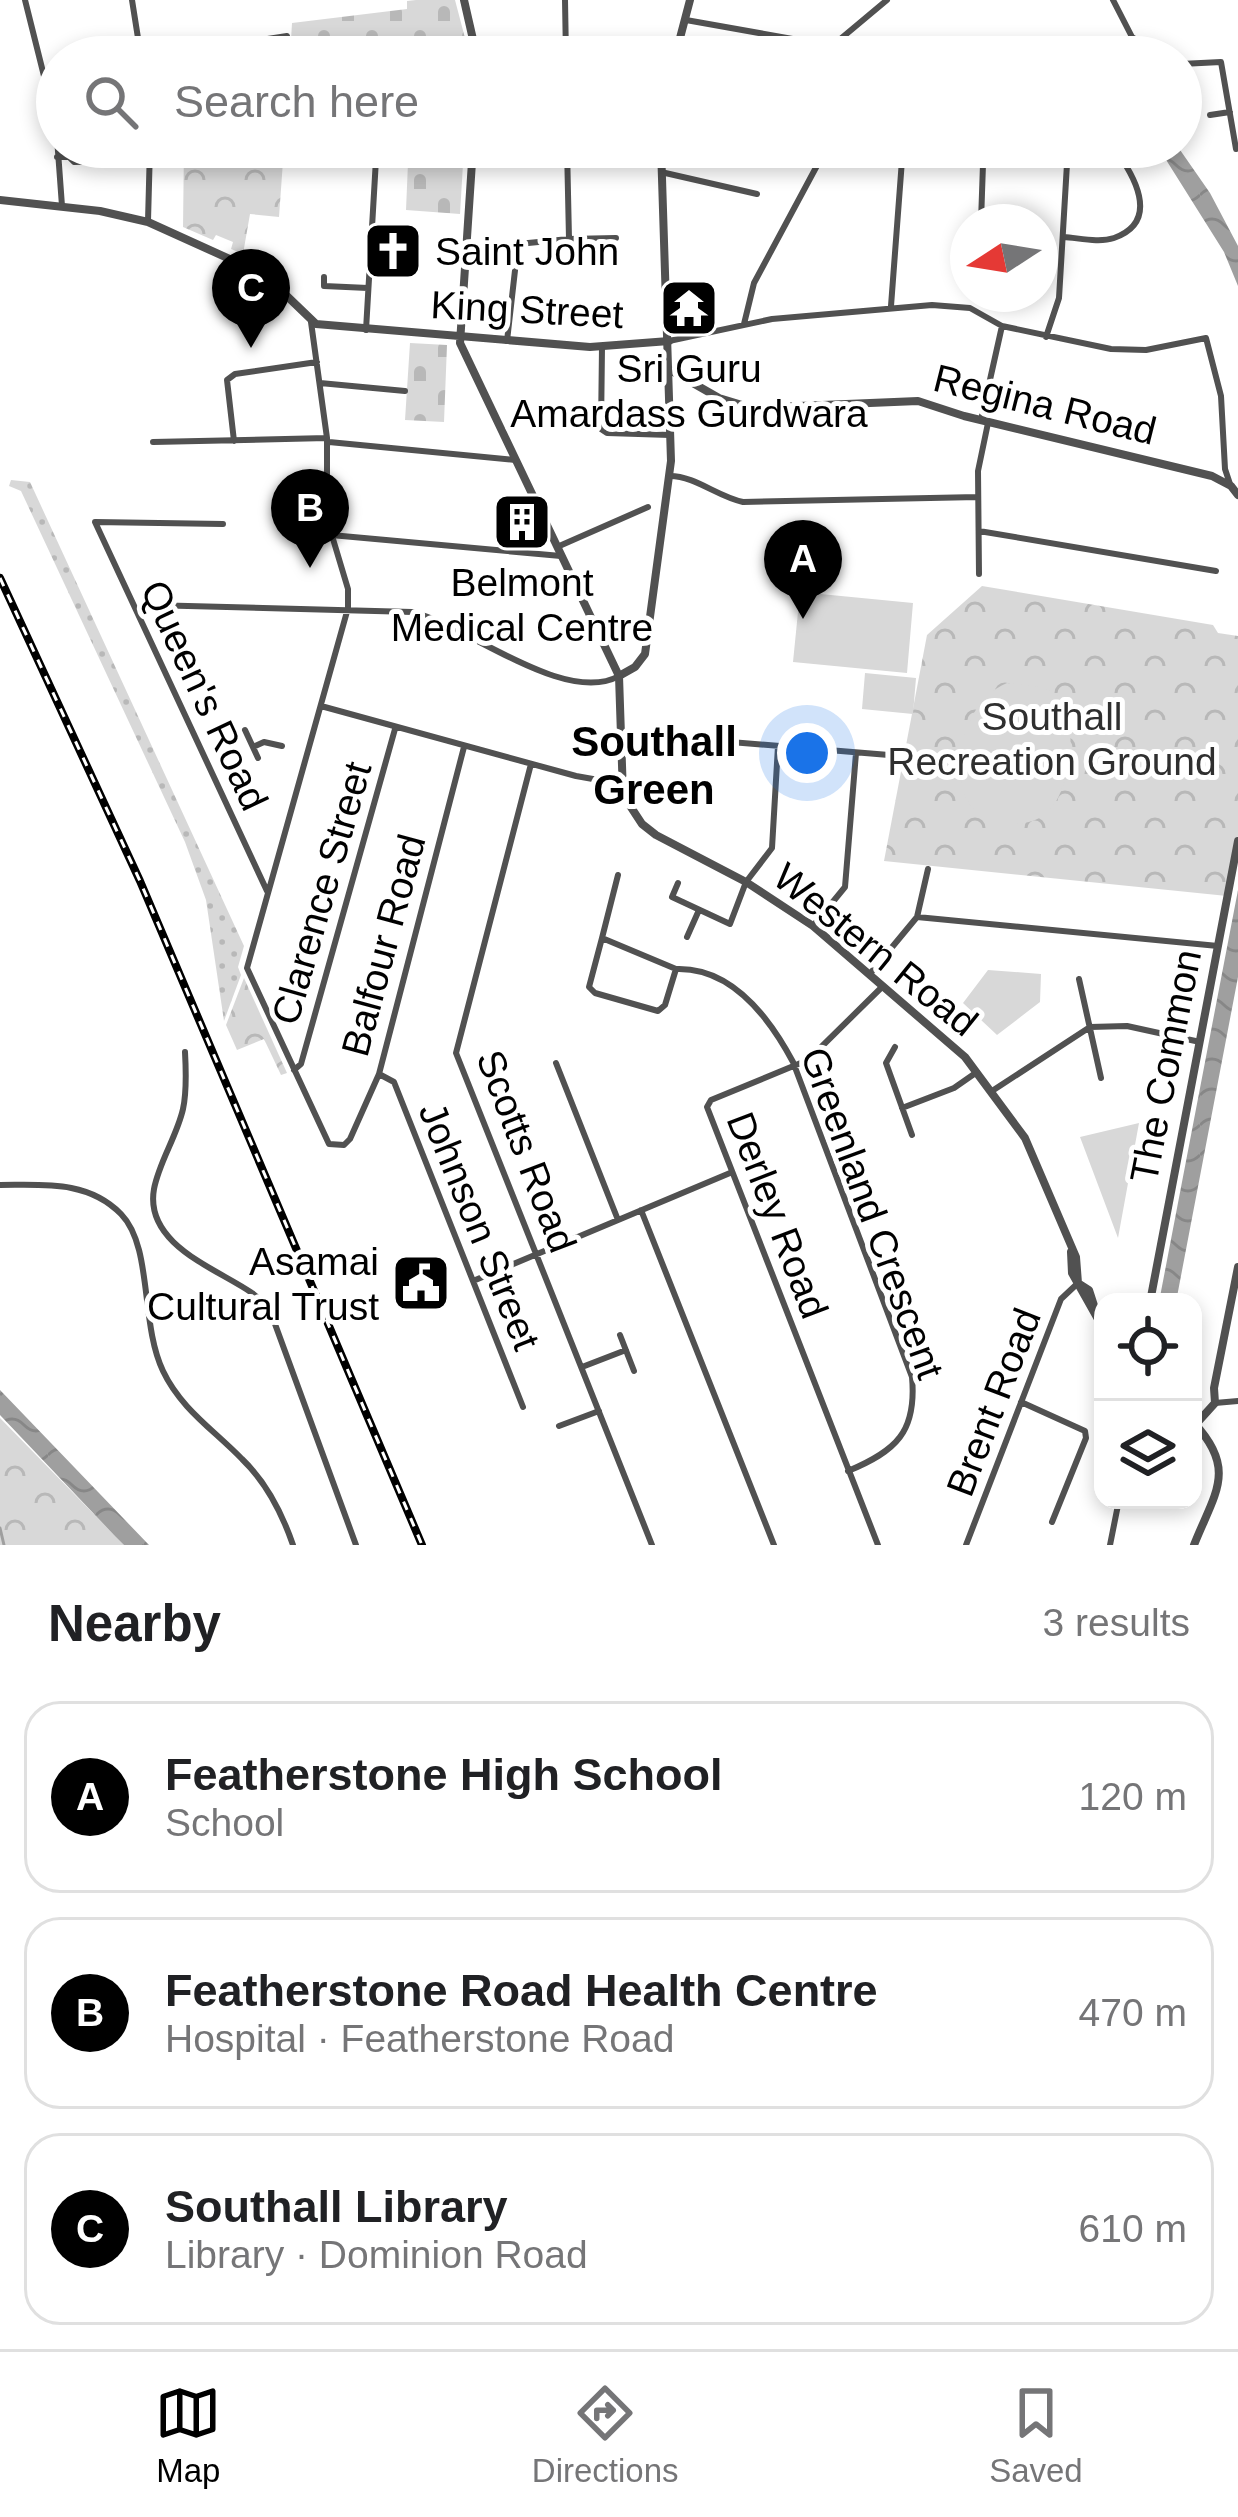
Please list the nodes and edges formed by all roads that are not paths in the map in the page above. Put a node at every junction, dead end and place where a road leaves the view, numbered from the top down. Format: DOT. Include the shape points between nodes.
graph roads {
  1 [pos="25,0"];
  2 [pos="132,0"];
  3 [pos="464,0"];
  4 [pos="565,0"];
  5 [pos="690,0"];
  6 [pos="887,0"];
  7 [pos="1113,0"];
  8 [pos="686,20"];
  9 [pos="137,36"];
  10 [pos="472,36"];
  11 [pos="566,36"];
  12 [pos="682,36"];
  13 [pos="776,36"];
  14 [pos="844,36"];
  15 [pos="1131,36"];
  16 [pos="36,44"];
  17 [pos="1202,63"];
  18 [pos="1231,112"];
  19 [pos="1210,115"];
  20 [pos="1236,149"];
  21 [pos="58,168"];
  22 [pos="149,168"];
  23 [pos="375,168"];
  24 [pos="472,168"];
  25 [pos="567,168"];
  26 [pos="661,168"];
  27 [pos="816,168"];
  28 [pos="901,168"];
  29 [pos="983,168"];
  30 [pos="1067,168"];
  31 [pos="1128,168"];
  32 [pos="661,172"];
  33 [pos="758,194"];
  34 [pos="0,200"];
  35 [pos="982,204"];
  36 [pos="62,206"];
  37 [pos="148,222"];
  38 [pos="1064,237"];
  39 [pos="616,238"];
  40 [pos="569,239"];
  41 [pos="325,277"];
  42 [pos="368,288"];
  43 [pos="950,307"];
  44 [pos="891,308"];
  45 [pos="981,312"];
  46 [pos="311,322"];
  47 [pos="744,324"];
  48 [pos="1002,326"];
  49 [pos="366,330"];
  50 [pos="1046,337"];
  51 [pos="460,338"];
  52 [pos="507,341"];
  53 [pos="669,341"];
  54 [pos="602,347"];
  55 [pos="317,362"];
  56 [pos="670,370"];
  57 [pos="692,382"];
  58 [pos="320,383"];
  59 [pos="670,388"];
  60 [pos="405,391"];
  61 [pos="985,421"];
  62 [pos="670,435"];
  63 [pos="327,440"];
  64 [pos="235,441"];
  65 [pos="153,442"];
  66 [pos="516,460"];
  67 [pos="1224,463"];
  68 [pos="1205,474"];
  69 [pos="670,476"];
  70 [pos="1231,486"];
  71 [pos="1238,495"];
  72 [pos="978,497"];
  73 [pos="648,507"];
  74 [pos="223,524"];
  75 [pos="979,531"];
  76 [pos="331,535"];
  77 [pos="559,552"];
  78 [pos="1216,572"];
  79 [pos="979,574"];
  80 [pos="348,608"];
  81 [pos="135,609"];
  82 [pos="619,676"];
  83 [pos="321,706"];
  84 [pos="395,728"];
  85 [pos="245,730"];
  86 [pos="622,733"];
  87 [pos="282,746"];
  88 [pos="778,746"];
  89 [pos="253,747"];
  90 [pos="464,747"];
  91 [pos="296,750"];
  92 [pos="308,753"];
  93 [pos="856,753"];
  94 [pos="901,756"];
  95 [pos="259,758"];
  96 [pos="531,764"];
  97 [pos="621,784"];
  98 [pos="1238,841"];
  99 [pos="928,869"];
  100 [pos="618,875"];
  101 [pos="746,882"];
  102 [pos="678,883"];
  103 [pos="267,891"];
  104 [pos="699,910"];
  105 [pos="917,917"];
  106 [pos="813,926"];
  107 [pos="687,937"];
  108 [pos="602,938"];
  109 [pos="1218,946"];
  110 [pos="676,969"];
  111 [pos="869,975"];
  112 [pos="1079,979"];
  113 [pos="883,986"];
  114 [pos="1090,1028"];
  115 [pos="1200,1042"];
  116 [pos="895,1046"];
  117 [pos="185,1052"];
  118 [pos="556,1063"];
  119 [pos="794,1067"];
  120 [pos="294,1070"];
  121 [pos="977,1072"];
  122 [pos="379,1074"];
  123 [pos="1101,1078"];
  124 [pos="992,1091"];
  125 [pos="902,1108"];
  126 [pos="912,1135"];
  127 [pos="731,1173"];
  128 [pos="0,1185"];
  129 [pos="641,1210"];
  130 [pos="618,1220"];
  131 [pos="537,1254"];
  132 [pos="1238,1267"];
  133 [pos="473,1281"];
  134 [pos="1078,1283"];
  135 [pos="1152,1293"];
  136 [pos="1094,1306"];
  137 [pos="620,1335"];
  138 [pos="626,1350"];
  139 [pos="582,1367"];
  140 [pos="634,1370"];
  141 [pos="1021,1402"];
  142 [pos="1238,1402"];
  143 [pos="1215,1403"];
  144 [pos="523,1407"];
  145 [pos="599,1411"];
  146 [pos="1202,1416"];
  147 [pos="560,1426"];
  148 [pos="1202,1430"];
  149 [pos="848,1471"];
  150 [pos="1116,1509"];
  151 [pos="1052,1522"];
  152 [pos="293,1545"];
  153 [pos="356,1545"];
  154 [pos="652,1545"];
  155 [pos="774,1545"];
  156 [pos="878,1545"];
  157 [pos="965,1545"];
  158 [pos="1109,1545"];
  159 [pos="1194,1545"];
  1 -- 16 [label="street"];
  2 -- 9 [label="street"];
  3 -- 10 [label="street"];
  4 -- 11 [label="street"];
  5 -- 8 [label="street"];
  6 -- 14 [label="street"];
  7 -- 15 [label="street"];
  8 -- 12 [label="street"];
  8 -- 13 [label="street"];
  17 -- 18 [label="street" via="1221,62"];
  18 -- 19 [label="street"];
  18 -- 20 [label="street"];
  21 -- 36 [label="street"];
  22 -- 37 [label="street"];
  23 -- 42 [label="street"];
  24 -- 51 [label="street"];
  25 -- 40 [label="street"];
  26 -- 32 [label="street"];
  27 -- 47 [label="street" via="754,283"];
  28 -- 44 [label="street"];
  29 -- 35 [label="street"];
  30 -- 38 [label="street"];
  31 -- 38 [label="street" via="1139,188 1128,229 1109,239"];
  32 -- 33 [label="street"];
  32 -- 53 [label="street"];
  34 -- 36 [label="street"];
  36 -- 37 [label="street"];
  37 -- 46 [label="street" via="265,275"];
  38 -- 50 [label="street"];
  39 -- 40 [label="street"];
  40 -- 52 [label="street" via="518,244"];
  41 -- 42 [label="street" via="324,286"];
  42 -- 49 [label="street"];
  43 -- 44 [label="street"];
  44 -- 47 [label="street"];
  45 -- 48 [label="street"];
  46 -- 49 [label="street, King Street"];
  46 -- 55 [label="street"];
  47 -- 53 [label="street"];
  48 -- 50 [label="street"];
  48 -- 61 [label="street"];
  49 -- 51 [label="street, King Street"];
  50 -- 67 [label="street" via="1129,351 1206,338 1221,396"];
  51 -- 52 [label="street, King Street"];
  51 -- 66 [label="street"];
  52 -- 54 [label="street, King Street"];
  53 -- 54 [label="street, King Street"];
  53 -- 56 [label="street"];
  54 -- 62 [label="street" via="601,429"];
  55 -- 58 [label="street"];
  55 -- 64 [label="street" via="227,380"];
  56 -- 57 [label="street, Regina Road"];
  56 -- 59 [label="street"];
  57 -- 59 [label="street"];
  57 -- 61 [label="street, Regina Road" via="752,408 918,401"];
  58 -- 60 [label="street"];
  58 -- 63 [label="street"];
  59 -- 62 [label="street"];
  61 -- 68 [label="street, Regina Road"];
  61 -- 72 [label="street"];
  62 -- 69 [label="street"];
  63 -- 64 [label="street"];
  63 -- 66 [label="street"];
  63 -- 76 [label="street"];
  64 -- 65 [label="street"];
  66 -- 77 [label="street"];
  67 -- 68 [label="street"];
  67 -- 70 [label="street"];
  68 -- 70 [label="street, Regina Road"];
  69 -- 72 [label="street" via="743,502"];
  69 -- 82 [label="street" via="645,654"];
  70 -- 71 [label="street, Regina Road"];
  72 -- 75 [label="street"];
  73 -- 77 [label="street"];
  74 -- 81 [label="street, Queen's Road" via="95,522"];
  75 -- 78 [label="street"];
  75 -- 79 [label="street"];
  76 -- 77 [label="street"];
  76 -- 80 [label="street"];
  77 -- 82 [label="street"];
  80 -- 81 [label="street"];
  80 -- 82 [label="street" via="424,615 562,679 596,684"];
  80 -- 83 [label="street"];
  81 -- 103 [label="street, Queen's Road"];
  82 -- 86 [label="street"];
  83 -- 84 [label="street"];
  83 -- 92 [label="street"];
  84 -- 90 [label="street"];
  84 -- 120 [label="street, Clarence Street"];
  85 -- 89 [label="street"];
  86 -- 88 [label="street"];
  86 -- 97 [label="street"];
  87 -- 89 [label="street"];
  88 -- 93 [label="street"];
  88 -- 101 [label="street" via="772,848"];
  89 -- 95 [label="street"];
  90 -- 96 [label="street"];
  90 -- 122 [label="street, Balfour Road"];
  91 -- 92 [label="street"];
  92 -- 103 [label="street"];
  93 -- 94 [label="street"];
  93 -- 106 [label="street" via="845,887"];
  96 -- 97 [label="street"];
  96 -- 131 [label="street, Scotts Road" via="456,1053"];
  97 -- 101 [label="street, Western Road" via="656,836"];
  98 -- 109 [label="street, The Common"];
  99 -- 105 [label="street"];
  100 -- 108 [label="street"];
  101 -- 104 [label="street" via="730,924"];
  101 -- 106 [label="street, Western Road"];
  102 -- 104 [label="street" via="672,897"];
  103 -- 120 [label="street" via="247,968"];
  104 -- 107 [label="street"];
  105 -- 109 [label="street"];
  105 -- 111 [label="street"];
  106 -- 111 [label="street, Western Road"];
  108 -- 110 [label="street"];
  108 -- 110 [label="street" via="589,978 595,993 658,1011"];
  109 -- 115 [label="street, The Common"];
  110 -- 119 [label="street, Greenland Crescent" via="711,973 746,997 770,1021"];
  111 -- 113 [label="street, Western Road"];
  112 -- 114 [label="street"];
  113 -- 119 [label="street, Derley Road"];
  113 -- 121 [label="street, Western Road"];
  114 -- 115 [label="street" via="1126,1026"];
  114 -- 123 [label="street"];
  114 -- 124 [label="street"];
  115 -- 135 [label="street, The Common"];
  116 -- 125 [label="street" via="886,1063"];
  117 -- 153 [label="street" via="183,1110 154,1188 157,1211 177,1244 255,1295 274,1324"];
  118 -- 130 [label="street"];
  119 -- 127 [label="street, Derley Road" via="708,1103"];
  119 -- 149 [label="street, Greenland Crescent" via="912,1377 906,1429 874,1460"];
  120 -- 122 [label="street, Balfour Road" via="324,1138 337,1146 350,1139"];
  121 -- 124 [label="street, Western Road"];
  121 -- 125 [label="street"];
  122 -- 133 [label="street, Johnson Street" via="394,1082"];
  124 -- 134 [label="street, Western Road" via="1034,1157 1079,1267"];
  125 -- 126 [label="street"];
  127 -- 129 [label="street"];
  127 -- 149 [label="street, Derley Road"];
  128 -- 152 [label="street" via="81,1189 119,1211 139,1245 148,1325 163,1372 262,1482"];
  129 -- 130 [label="street"];
  129 -- 155 [label="street"];
  130 -- 131 [label="street"];
  131 -- 133 [label="street"];
  131 -- 139 [label="street, Scotts Road"];
  132 -- 143 [label="street"];
  133 -- 144 [label="street, Johnson Street"];
  134 -- 136 [label="street, Western Road"];
  134 -- 141 [label="street, Brent Road" via="1061,1300"];
  137 -- 138 [label="street"];
  138 -- 139 [label="street"];
  138 -- 140 [label="street"];
  139 -- 145 [label="street, Scotts Road"];
  141 -- 151 [label="street" via="1085,1431"];
  141 -- 157 [label="street, Brent Road"];
  142 -- 143 [label="street"];
  143 -- 146 [label="street"];
  145 -- 147 [label="street"];
  145 -- 154 [label="street, Scotts Road"];
  148 -- 159 [label="street" via="1221,1471"];
  149 -- 156 [label="street, Derley Road"];
  150 -- 158 [label="street"];
}
